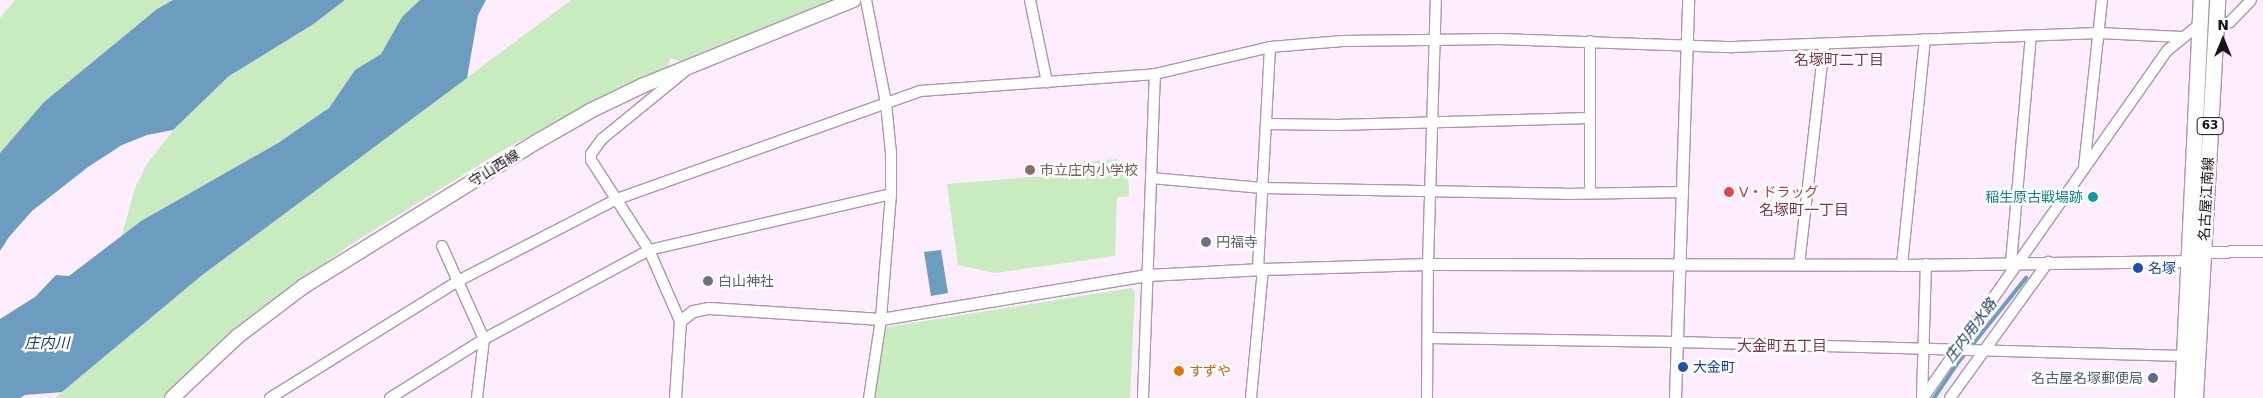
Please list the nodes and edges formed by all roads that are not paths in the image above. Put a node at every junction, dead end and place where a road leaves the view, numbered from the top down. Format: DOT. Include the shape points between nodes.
graph roads {
  1 [pos="853,0"];
  2 [pos="866,0"];
  3 [pos="1030,0"];
  4 [pos="1436,0"];
  5 [pos="1688,0"];
  6 [pos="2102,0"];
  7 [pos="2201,0"];
  8 [pos="2217,0"];
  9 [pos="2252,0"];
  10 [pos="2200,24"];
  11 [pos="2215,28"];
  12 [pos="2099,33"];
  13 [pos="2031,36"];
  14 [pos="2182,37"];
  15 [pos="1925,39"];
  16 [pos="1435,40"];
  17 [pos="1590,42"];
  18 [pos="1687,44"];
  19 [pos="1824,44"];
  20 [pos="1270,48"];
  21 [pos="692,65"];
  22 [pos="1155,74"];
  23 [pos="1047,82"];
  24 [pos="886,103"];
  25 [pos="1589,118"];
  26 [pos="1434,123"];
  27 [pos="1266,124"];
  28 [pos="2084,169"];
  29 [pos="1151,178"];
  30 [pos="1263,188"];
  31 [pos="1431,191"];
  32 [pos="1683,192"];
  33 [pos="1590,193"];
  34 [pos="891,194"];
  35 [pos="617,199"];
  36 [pos="442,246"];
  37 [pos="649,250"];
  38 [pos="2263,251"];
  39 [pos="2196,256"];
  40 [pos="2048,262"];
  41 [pos="2015,263"];
  42 [pos="1428,264"];
  43 [pos="1679,264"];
  44 [pos="1902,264"];
  45 [pos="1926,264"];
  46 [pos="1799,265"];
  47 [pos="1261,269"];
  48 [pos="1148,275"];
  49 [pos="458,281"];
  50 [pos="881,319"];
  51 [pos="680,321"];
  52 [pos="1429,338"];
  53 [pos="484,339"];
  54 [pos="1677,342"];
  55 [pos="1925,348"];
  56 [pos="1983,349"];
  57 [pos="1958,350"];
  58 [pos="2184,356"];
  59 [pos="172,398"];
  60 [pos="270,398"];
  61 [pos="390,398"];
  62 [pos="477,398"];
  63 [pos="675,398"];
  64 [pos="869,398"];
  65 [pos="1143,398"];
  66 [pos="1251,398"];
  67 [pos="1427,398"];
  68 [pos="1675,398"];
  69 [pos="1922,398"];
  70 [pos="1950,398"];
  71 [pos="2182,398"];
  72 [pos="2195,398"];
  1 -- 21 [label="main road, 守山西線"];
  2 -- 24 [label="street"];
  3 -- 23 [label="street"];
  4 -- 16 [label="street"];
  5 -- 18 [label="street"];
  6 -- 12 [label="street"];
  7 -- 10 [label="main road, 名古屋江南線 / 63"];
  8 -- 11 [label="main road, 名古屋江南線 / 63"];
  9 -- 11 [label="street" via="2230,22"];
  10 -- 14 [label="street"];
  10 -- 39 [label="main road, 名古屋江南線 / 63"];
  11 -- 39 [label="main road, 名古屋江南線 / 63"];
  12 -- 13 [label="street"];
  12 -- 14 [label="street"];
  12 -- 28 [label="street"];
  13 -- 15 [label="street"];
  13 -- 41 [label="street"];
  14 -- 28 [label="street" via="2168,50"];
  15 -- 19 [label="street"];
  15 -- 44 [label="street"];
  16 -- 17 [label="street"];
  16 -- 20 [label="street" via="1343,41"];
  16 -- 26 [label="street"];
  17 -- 18 [label="street"];
  17 -- 25 [label="street"];
  18 -- 19 [label="street" via="1733,47"];
  18 -- 32 [label="street"];
  19 -- 46 [label="street"];
  20 -- 22 [label="street"];
  20 -- 27 [label="street"];
  21 -- 35 [label="street" via="608,133 591,154 591,160"];
  21 -- 59 [label="main road, 守山西線" via="592,110 304,286 238,336"];
  22 -- 23 [label="street"];
  22 -- 29 [label="street"];
  23 -- 24 [label="street" via="920,91"];
  24 -- 34 [label="street"];
  24 -- 35 [label="street"];
  25 -- 26 [label="street"];
  25 -- 33 [label="street"];
  26 -- 27 [label="street"];
  26 -- 31 [label="street"];
  27 -- 30 [label="street"];
  28 -- 41 [label="street"];
  29 -- 30 [label="street"];
  29 -- 48 [label="street"];
  30 -- 31 [label="street"];
  30 -- 47 [label="street"];
  31 -- 33 [label="street"];
  31 -- 42 [label="street"];
  32 -- 33 [label="street"];
  32 -- 43 [label="street"];
  34 -- 37 [label="street"];
  34 -- 50 [label="street"];
  35 -- 37 [label="street"];
  35 -- 49 [label="street"];
  36 -- 49 [label="street"];
  37 -- 51 [label="street"];
  37 -- 53 [label="street"];
  38 -- 39 [label="street"];
  39 -- 40 [label="street"];
  39 -- 58 [label="main road, 名古屋江南線 / 63"];
  39 -- 72 [label="main road, 名古屋江南線 / 63"];
  40 -- 41 [label="street"];
  40 -- 56 [label="street"];
  41 -- 45 [label="street"];
  41 -- 57 [label="street"];
  42 -- 43 [label="street"];
  42 -- 47 [label="street"];
  42 -- 52 [label="street"];
  43 -- 46 [label="street"];
  43 -- 54 [label="street"];
  44 -- 45 [label="street"];
  44 -- 46 [label="street"];
  45 -- 55 [label="street"];
  47 -- 48 [label="street"];
  47 -- 66 [label="street"];
  48 -- 50 [label="street"];
  48 -- 65 [label="street"];
  49 -- 53 [label="street"];
  49 -- 60 [label="street"];
  50 -- 51 [label="street" via="709,308 693,311"];
  50 -- 64 [label="street"];
  51 -- 63 [label="street"];
  52 -- 54 [label="street"];
  52 -- 67 [label="street"];
  53 -- 61 [label="street"];
  53 -- 62 [label="street"];
  54 -- 55 [label="street"];
  54 -- 68 [label="street"];
  55 -- 57 [label="street"];
  55 -- 69 [label="street"];
  56 -- 57 [label="street"];
  56 -- 58 [label="street"];
  56 -- 70 [label="street"];
  57 -- 69 [label="street"];
  58 -- 71 [label="main road, 名古屋江南線 / 63"];
}
